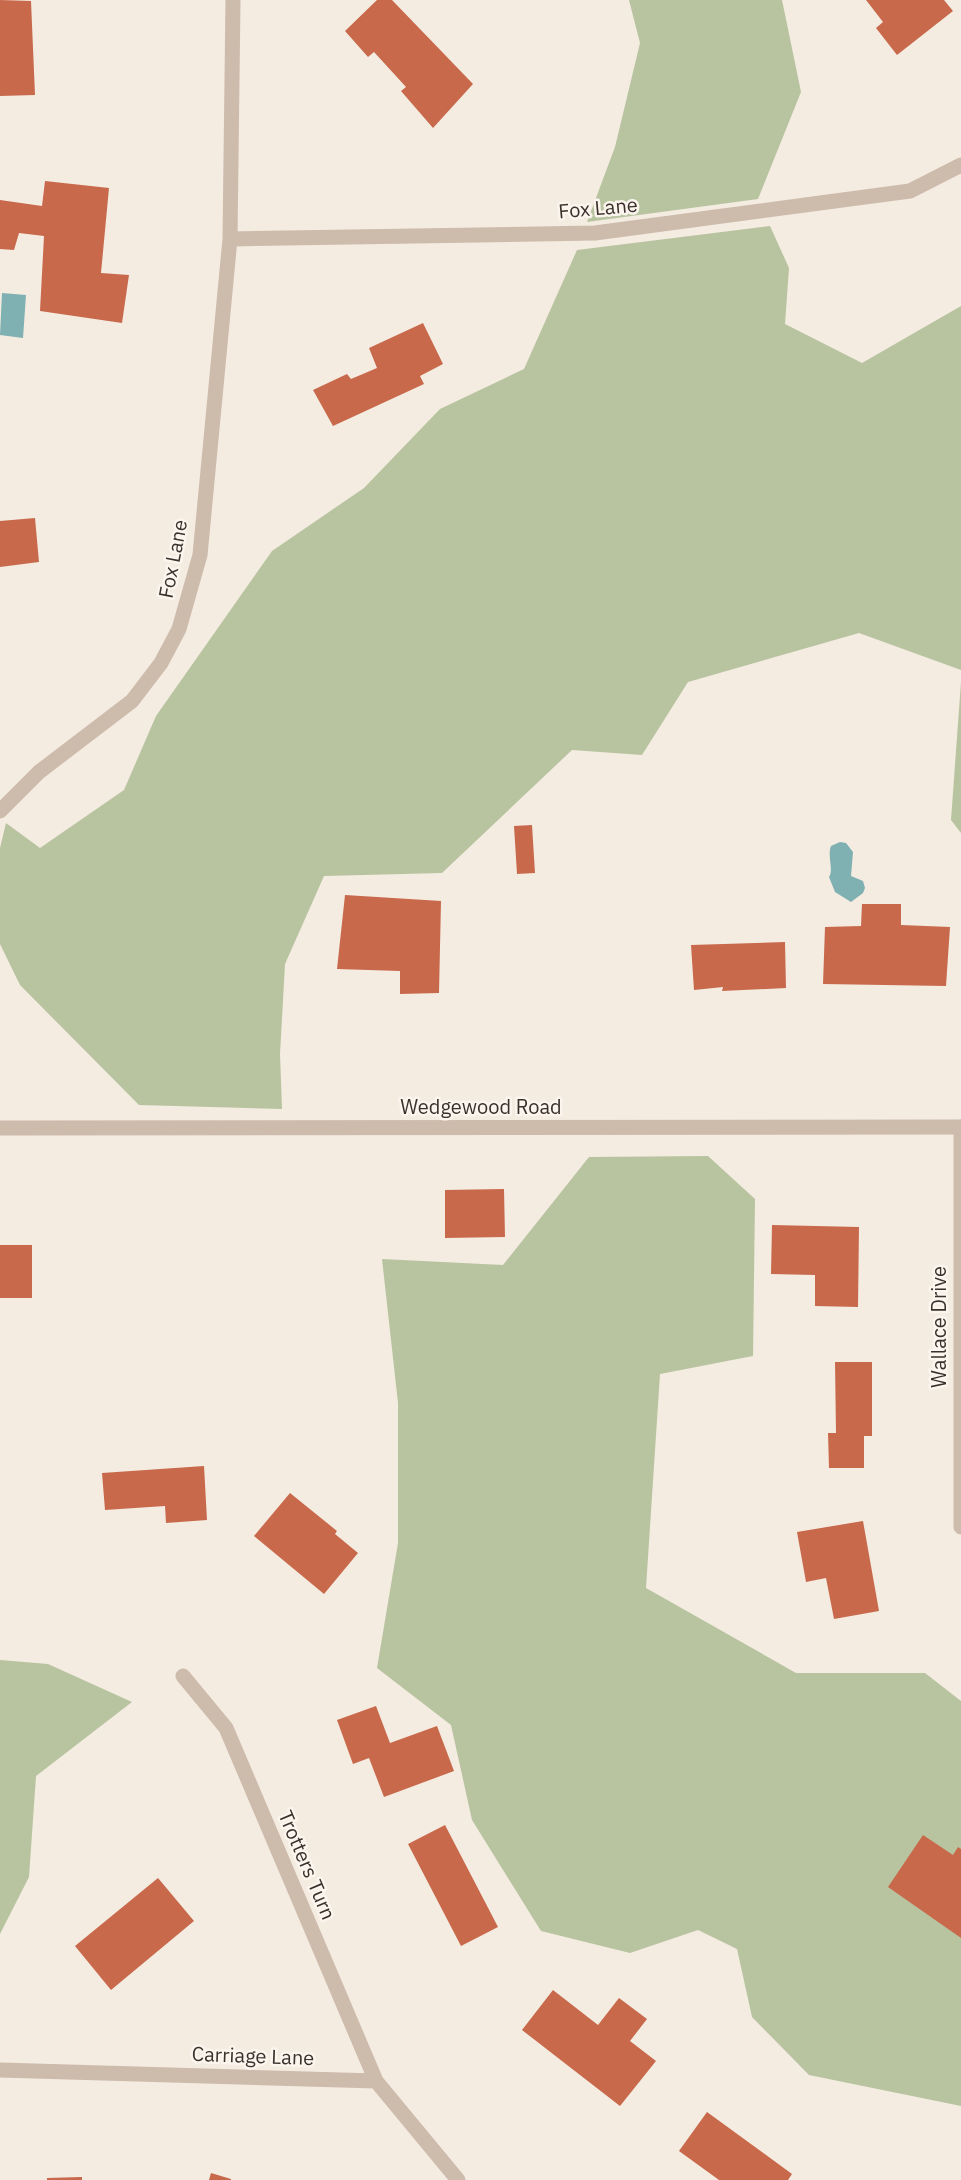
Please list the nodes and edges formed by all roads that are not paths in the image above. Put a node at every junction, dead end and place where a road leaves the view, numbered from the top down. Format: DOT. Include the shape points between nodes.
graph roads {
  1 [pos="233,0"];
  2 [pos="961,165"];
  3 [pos="230,238"];
  4 [pos="0,810"];
  5 [pos="961,1127"];
  6 [pos="0,1128"];
  7 [pos="961,1527"];
  8 [pos="183,1676"];
  9 [pos="0,2070"];
  10 [pos="376,2081"];
  11 [pos="458,2180"];
  1 -- 3 [label="street, Fox Lane"];
  2 -- 3 [label="street, Fox Lane" via="910,191 595,233"];
  3 -- 4 [label="street, Fox Lane" via="200,555 179,629 161,663 132,701 39,772"];
  5 -- 6 [label="street, Wedgewood Road"];
  5 -- 7 [label="street, Wallace Drive"];
  8 -- 10 [label="street, Trotters Turn" via="226,1728"];
  9 -- 10 [label="street, Carriage Lane"];
  10 -- 11 [label="street"];
}
